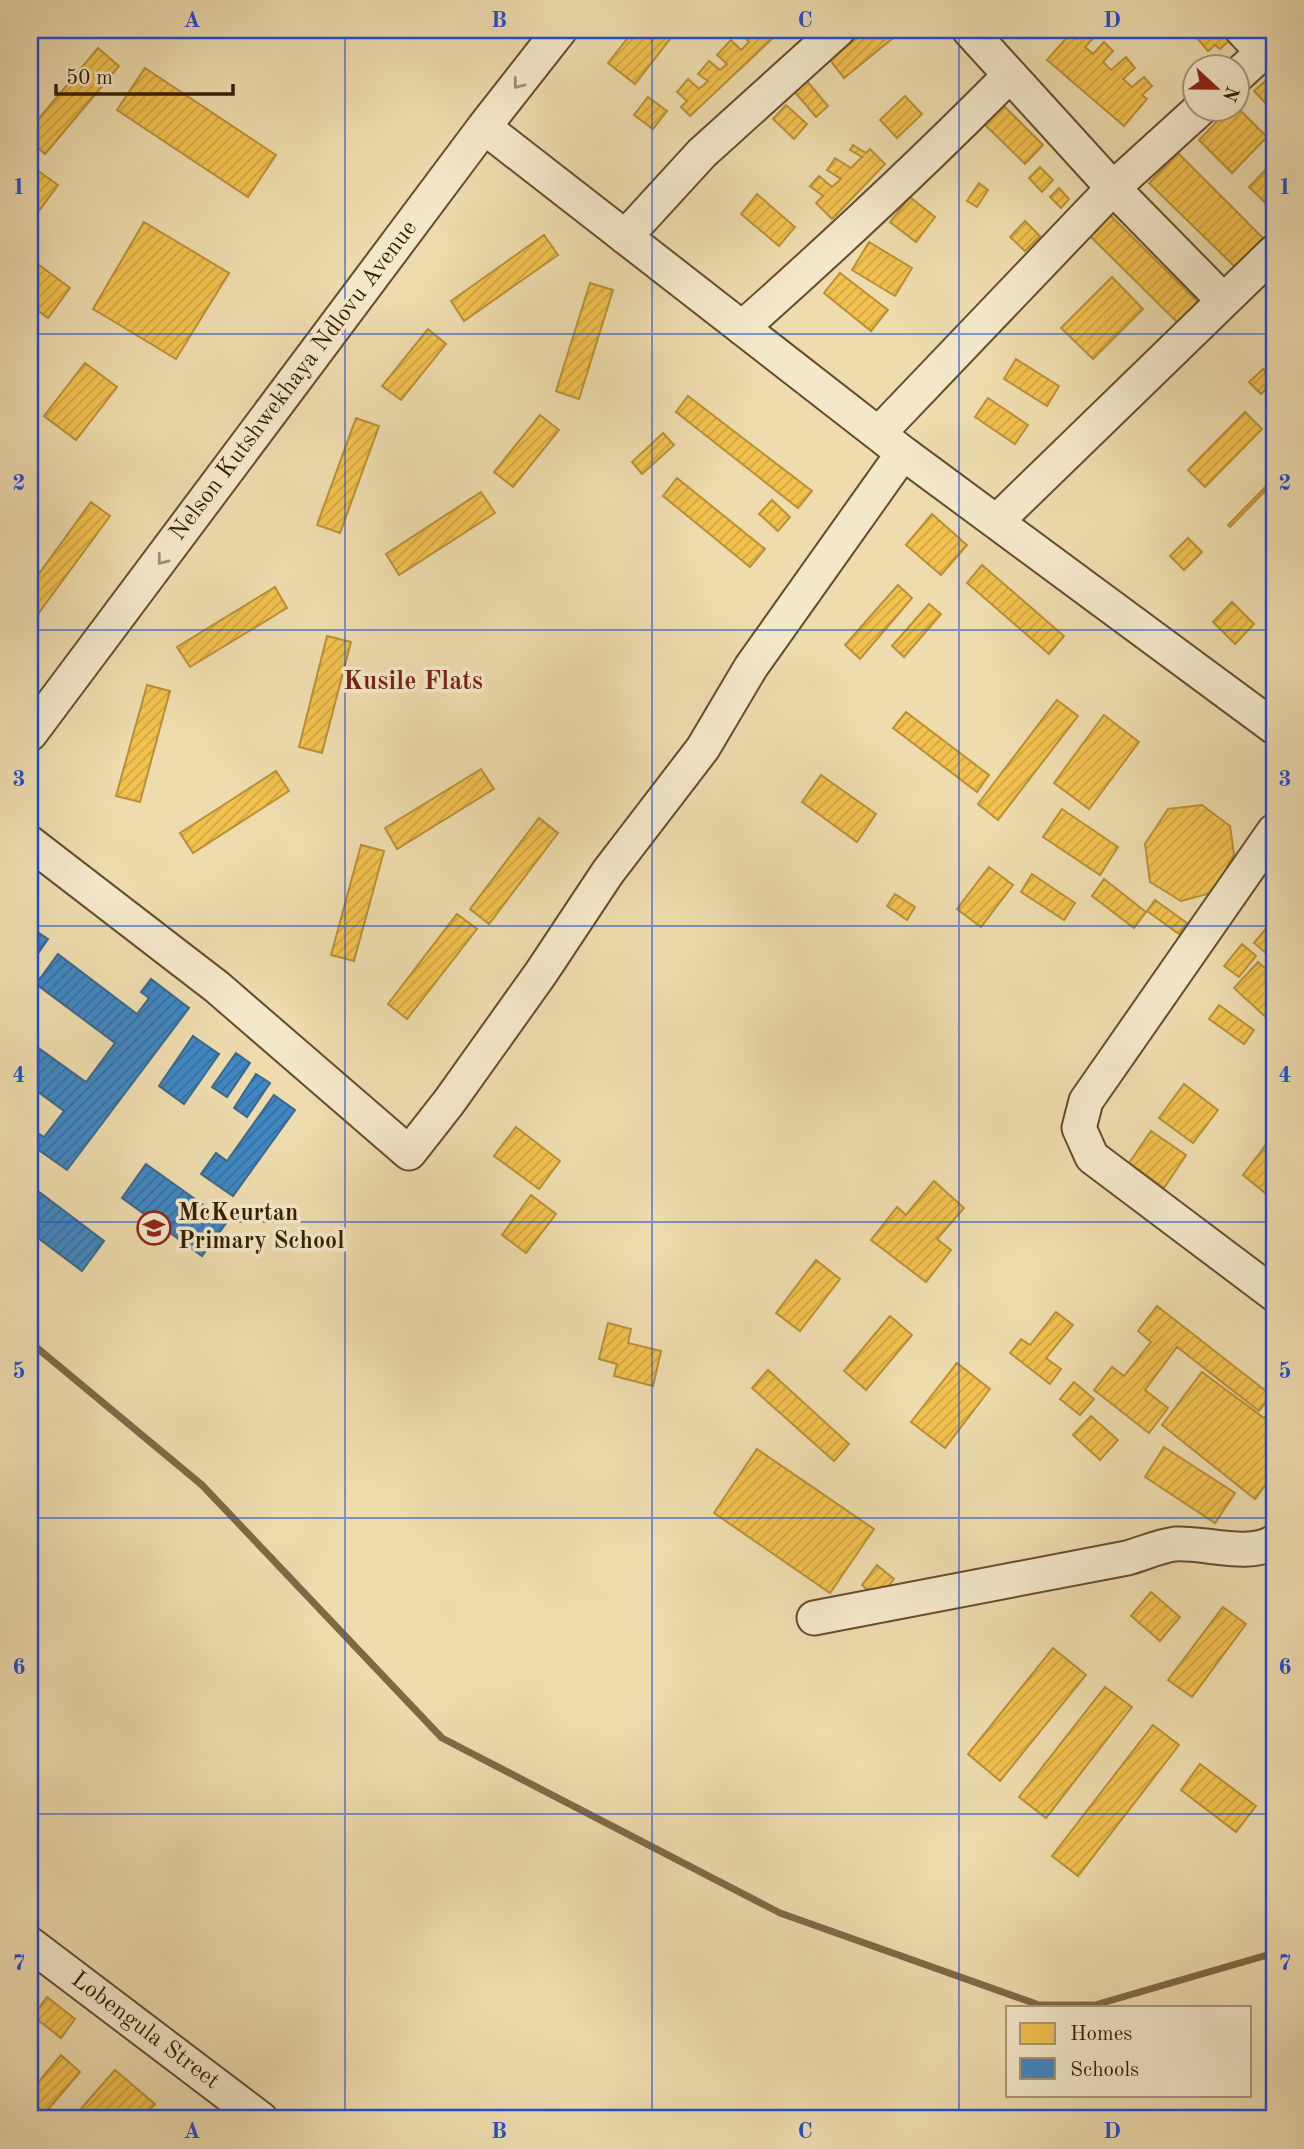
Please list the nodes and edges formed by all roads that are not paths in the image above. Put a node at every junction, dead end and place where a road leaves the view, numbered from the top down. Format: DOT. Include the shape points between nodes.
graph roads {
  1 [pos="560,30"];
  2 [pos="838,30"];
  3 [pos="969,30"];
  4 [pos="1010,75"];
  5 [pos="1186,122"];
  6 [pos="484,127"];
  7 [pos="1113,188"];
  8 [pos="625,237"];
  9 [pos="1274,252"];
  10 [pos="1223,300"];
  11 [pos="742,328"];
  12 [pos="891,443"];
  13 [pos="997,521"];
  14 [pos="1274,727"];
  15 [pos="30,734"];
  16 [pos="1274,831"];
  17 [pos="30,844"];
  18 [pos="1274,1294"];
  19 [pos="1274,1542"];
  20 [pos="814,1618"];
  21 [pos="30,1944"];
  22 [pos="261,2119"];
  1 -- 6 [label="street, Nelson Kutshwekhaya Ndlovu Avenue, one-way"];
  2 -- 8 [label="street" via="702,153"];
  3 -- 4 [label="street"];
  4 -- 7 [label="street"];
  4 -- 11 [label="street"];
  5 -- 7 [label="street"];
  6 -- 8 [label="street"];
  6 -- 15 [label="street, Nelson Kutshwekhaya Ndlovu Avenue, one-way"];
  7 -- 10 [label="street"];
  7 -- 12 [label="street"];
  8 -- 11 [label="street"];
  9 -- 10 [label="street"];
  10 -- 13 [label="street"];
  11 -- 12 [label="street"];
  12 -- 13 [label="street"];
  12 -- 17 [label="street" via="703,748 608,872 541,973 409,1153 217,987"];
  13 -- 14 [label="street"];
  16 -- 18 [label="street" via="1086,1101 1079,1128 1091,1157"];
  19 -- 20 [label="street" via="1231,1549 1175,1544 1127,1558"];
  21 -- 22 [label="street, Lobengula Street"];
}
